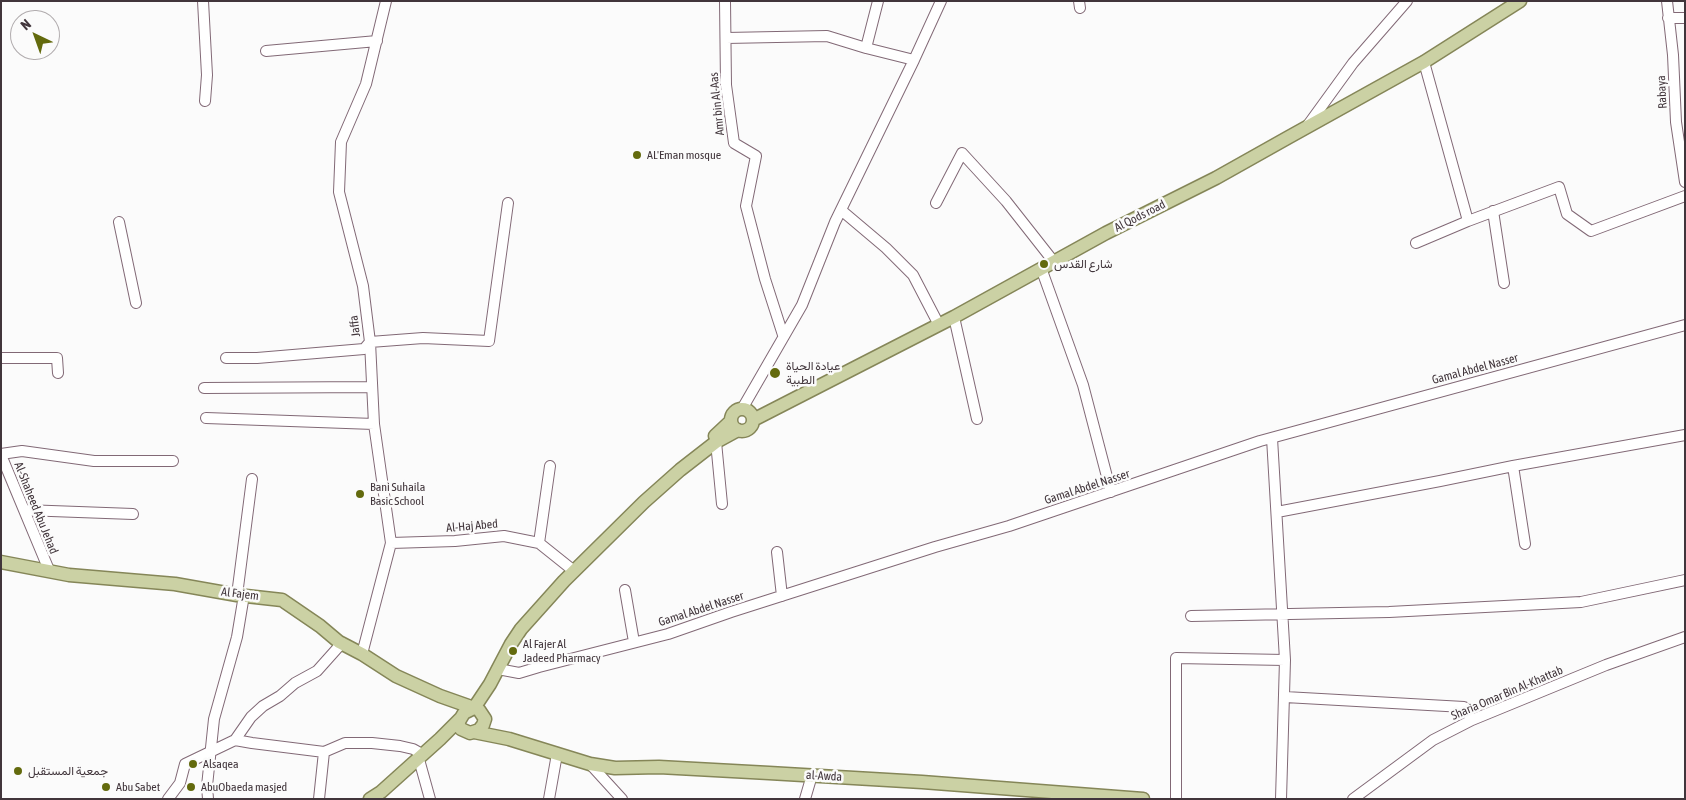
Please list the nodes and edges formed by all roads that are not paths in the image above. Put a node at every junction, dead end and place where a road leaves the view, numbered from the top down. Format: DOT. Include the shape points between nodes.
graph roads {
  1 [pos="203,1"];
  2 [pos="386,1"];
  3 [pos="725,1"];
  4 [pos="878,1"];
  5 [pos="941,1"];
  6 [pos="1407,1"];
  7 [pos="1520,1"];
  8 [pos="1667,1"];
  9 [pos="1668,18"];
  10 [pos="1685,18"];
  11 [pos="726,38"];
  12 [pos="377,41"];
  13 [pos="866,48"];
  14 [pos="266,51"];
  15 [pos="914,60"];
  16 [pos="1424,62"];
  17 [pos="205,100"];
  18 [pos="1307,127"];
  19 [pos="1685,182"];
  20 [pos="1685,196"];
  21 [pos="508,203"];
  22 [pos="936,203"];
  23 [pos="841,210"];
  24 [pos="1493,211"];
  25 [pos="1468,221"];
  26 [pos="119,222"];
  27 [pos="1416,243"];
  28 [pos="1054,262"];
  29 [pos="1041,268"];
  30 [pos="1504,282"];
  31 [pos="136,303"];
  32 [pos="954,318"];
  33 [pos="939,325"];
  34 [pos="1685,325"];
  35 [pos="784,335"];
  36 [pos="370,342"];
  37 [pos="1,358"];
  38 [pos="226,358"];
  39 [pos="58,373"];
  40 [pos="372,387"];
  41 [pos="204,388"];
  42 [pos="742,409"];
  43 [pos="206,418"];
  44 [pos="977,419"];
  45 [pos="753,420"];
  46 [pos="374,424"];
  47 [pos="735,425"];
  48 [pos="1685,435"];
  49 [pos="1272,438"];
  50 [pos="716,442"];
  51 [pos="1,454"];
  52 [pos="173,461"];
  53 [pos="550,466"];
  54 [pos="1513,466"];
  55 [pos="252,479"];
  56 [pos="1111,492"];
  57 [pos="722,504"];
  58 [pos="24,510"];
  59 [pos="1277,512"];
  60 [pos="133,514"];
  61 [pos="391,543"];
  62 [pos="539,543"];
  63 [pos="1525,544"];
  64 [pos="777,552"];
  65 [pos="1,562"];
  66 [pos="48,570"];
  67 [pos="573,570"];
  68 [pos="1685,580"];
  69 [pos="624,590"];
  70 [pos="240,595"];
  71 [pos="782,596"];
  72 [pos="1283,615"];
  73 [pos="1191,616"];
  74 [pos="1685,636"];
  75 [pos="634,642"];
  76 [pos="342,643"];
  77 [pos="362,654"];
  78 [pos="1285,660"];
  79 [pos="498,669"];
  80 [pos="1285,697"];
  81 [pos="452,700"];
  82 [pos="480,712"];
  83 [pos="461,717"];
  84 [pos="1472,720"];
  85 [pos="472,733"];
  86 [pos="440,739"];
  87 [pos="509,739"];
  88 [pos="235,740"];
  89 [pos="324,752"];
  90 [pos="209,753"];
  91 [pos="557,754"];
  92 [pos="423,756"];
  93 [pos="590,764"];
  94 [pos="812,775"];
  95 [pos="168,799"];
  96 [pos="208,799"];
  97 [pos="319,799"];
  98 [pos="370,799"];
  99 [pos="380,799"];
  100 [pos="430,799"];
  101 [pos="549,799"];
  102 [pos="622,799"];
  103 [pos="805,799"];
  104 [pos="1143,799"];
  105 [pos="1176,799"];
  106 [pos="1281,799"];
  107 [pos="1354,799"];
  1 -- 17 [label="street" via="207,75"];
  2 -- 12 [label="street, Jaffa"];
  3 -- 11 [label="street, Amr bin Al-Aas"];
  4 -- 13 [label="street"];
  5 -- 15 [label="street"];
  6 -- 18 [label="street" via="1353,63"];
  7 -- 16 [label="main road, Al Qods road"];
  8 -- 9 [label="street, Rabaya"];
  9 -- 10 [label="street"];
  9 -- 19 [label="street, Rabaya" via="1676,122"];
  11 -- 13 [label="street" via="828,36"];
  11 -- 35 [label="street, Amr bin Al-Aas" via="726,85 734,143 756,156 746,206"];
  12 -- 14 [label="street"];
  12 -- 36 [label="street, Jaffa" via="366,84 341,142 339,192 363,286"];
  13 -- 15 [label="street"];
  15 -- 23 [label="street"];
  16 -- 18 [label="main road, Al Qods road"];
  16 -- 25 [label="street"];
  18 -- 28 [label="main road, Al Qods road"];
  20 -- 24 [label="street" via="1591,231 1567,214 1559,187"];
  21 -- 36 [label="street" via="489,341 423,338"];
  22 -- 28 [label="street" via="962,153 1006,201"];
  23 -- 33 [label="street" via="913,275"];
  23 -- 35 [label="street" via="802,305"];
  24 -- 25 [label="street"];
  24 -- 30 [label="street"];
  25 -- 27 [label="street"];
  26 -- 31 [label="street"];
  28 -- 29 [label="main road, Al Qods road"];
  29 -- 32 [label="main road, Al Qods road"];
  29 -- 56 [label="street" via="1083,385"];
  32 -- 33 [label="main road, Al Qods road"];
  32 -- 44 [label="street"];
  33 -- 45 [label="main road, Al Qods road"];
  34 -- 49 [label="street, Gamal Abdel Nasser"];
  35 -- 42 [label="street"];
  36 -- 38 [label="street" via="364,348"];
  36 -- 40 [label="street, Jaffa"];
  37 -- 39 [label="street" via="57,358"];
  40 -- 41 [label="street"];
  40 -- 46 [label="street, Jaffa"];
  42 -- 45 [label="main road" via="750,412"];
  42 -- 47 [label="main road" via="734,413"];
  43 -- 46 [label="street"];
  45 -- 47 [label="main road" via="748,430"];
  46 -- 61 [label="street, Jaffa"];
  47 -- 50 [label="main road"];
  47 -- 67 [label="main road" via="697,448 644,495 592,545"];
  48 -- 54 [label="street"];
  49 -- 56 [label="street, Gamal Abdel Nasser"];
  49 -- 59 [label="street"];
  50 -- 57 [label="street"];
  50 -- 67 [label="main road" via="644,502"];
  51 -- 52 [label="street" via="22,451 94,461"];
  51 -- 58 [label="street, Al-Shaheed Abu Jehad"];
  53 -- 62 [label="street"];
  54 -- 59 [label="street"];
  54 -- 63 [label="street"];
  55 -- 70 [label="street"];
  56 -- 71 [label="street, Gamal Abdel Nasser"];
  58 -- 60 [label="street"];
  58 -- 66 [label="street, Al-Shaheed Abu Jehad"];
  59 -- 72 [label="street"];
  61 -- 62 [label="street, Al-Haj Abed" via="504,536"];
  61 -- 77 [label="street, Jaffa"];
  62 -- 67 [label="street, Al-Haj Abed"];
  64 -- 71 [label="street"];
  65 -- 66 [label="main road, Al Fajem"];
  66 -- 70 [label="main road, Al Fajem" via="69,575 175,584"];
  67 -- 79 [label="main road" via="521,629"];
  68 -- 72 [label="street" via="1581,602"];
  69 -- 75 [label="street"];
  70 -- 76 [label="main road, Al Fajem" via="282,600"];
  70 -- 90 [label="street" via="237,637 214,719"];
  71 -- 75 [label="street, Gamal Abdel Nasser"];
  72 -- 73 [label="street"];
  72 -- 78 [label="street"];
  74 -- 84 [label="street, Sharia Omar Bin Al-Khattab"];
  75 -- 79 [label="street, Gamal Abdel Nasser" via="519,674"];
  76 -- 77 [label="main road, Al Fajem"];
  76 -- 88 [label="street" via="317,671 263,706"];
  77 -- 81 [label="main road, Al Fajem" via="396,676"];
  78 -- 80 [label="street"];
  78 -- 105 [label="street" via="1176,658"];
  79 -- 82 [label="main road" via="486,691"];
  80 -- 84 [label="street" via="1464,707"];
  80 -- 106 [label="street"];
  81 -- 82 [label="main road, Al Fajem"];
  81 -- 83 [label="main road" via="460,708"];
  82 -- 83 [label="main road"];
  82 -- 85 [label="main road" via="485,719 483,725"];
  82 -- 87 [label="main road, al-Awda"];
  83 -- 85 [label="main road" via="458,726"];
  83 -- 86 [label="main road"];
  84 -- 107 [label="street, Sharia Omar Bin Al-Khattab" via="1433,740"];
  85 -- 86 [label="main road, al-Awda" via="451,734"];
  85 -- 87 [label="main road, al-Awda"];
  86 -- 92 [label="main road"];
  87 -- 91 [label="main road, al-Awda"];
  88 -- 89 [label="street"];
  88 -- 90 [label="street"];
  89 -- 92 [label="street" via="344,743 361,742 400,746"];
  89 -- 97 [label="street"];
  90 -- 95 [label="street" via="185,764 180,782"];
  90 -- 96 [label="street"];
  91 -- 93 [label="main road, al-Awda"];
  91 -- 101 [label="street"];
  92 -- 98 [label="main road"];
  92 -- 99 [label="main road" via="398,785"];
  92 -- 100 [label="street"];
  93 -- 94 [label="main road, al-Awda" via="616,768 659,767"];
  93 -- 102 [label="street"];
  94 -- 103 [label="street"];
  94 -- 104 [label="main road, al-Awda"];
}
